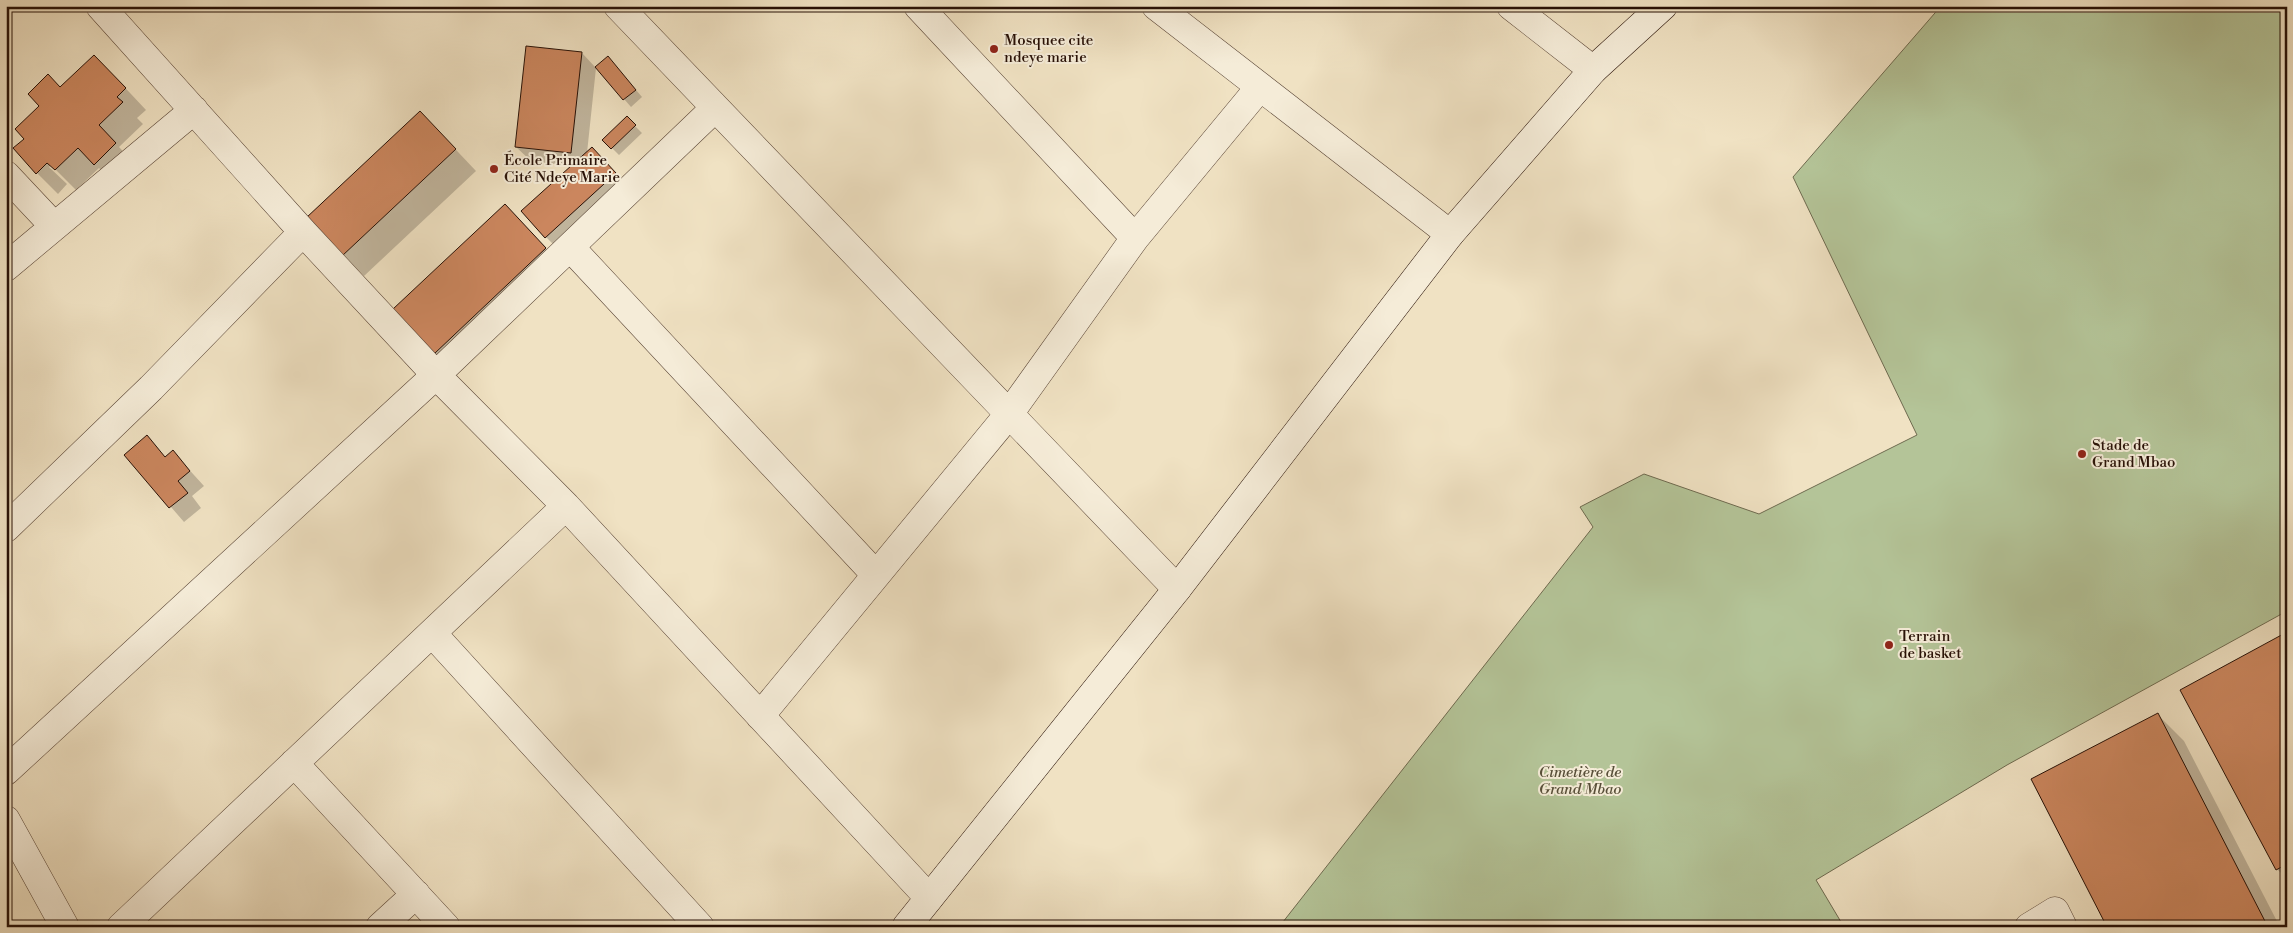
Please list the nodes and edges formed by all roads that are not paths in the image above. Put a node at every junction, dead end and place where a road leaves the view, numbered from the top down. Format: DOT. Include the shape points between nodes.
graph roads {
  1 [pos="100,6"];
  2 [pos="618,6"];
  3 [pos="918,6"];
  4 [pos="1156,6"];
  5 [pos="1511,6"];
  6 [pos="1663,6"];
  7 [pos="1593,70"];
  8 [pos="1260,87"];
  9 [pos="715,108"];
  10 [pos="194,110"];
  11 [pos="6,175"];
  12 [pos="54,225"];
  13 [pos="303,232"];
  14 [pos="1450,234"];
  15 [pos="1135,238"];
  16 [pos="571,248"];
  17 [pos="6,267"];
  18 [pos="436,375"];
  19 [pos="1009,414"];
  20 [pos="566,506"];
  21 [pos="6,528"];
  22 [pos="876,575"];
  23 [pos="1177,589"];
  24 [pos="432,633"];
  25 [pos="760,716"];
  26 [pos="294,764"];
  27 [pos="6,771"];
  28 [pos="6,820"];
  29 [pos="416,894"];
  30 [pos="930,898"];
  31 [pos="64,927"];
  32 [pos="121,927"];
  33 [pos="380,927"];
  34 [pos="446,927"];
  35 [pos="700,927"];
  36 [pos="906,927"];
  37 [pos="2029,927"];
  38 [pos="2063,927"];
  1 -- 10 [label="street"];
  2 -- 9 [label="street"];
  3 -- 15 [label="street"];
  4 -- 8 [label="street"];
  5 -- 7 [label="street"];
  6 -- 7 [label="street"];
  7 -- 14 [label="street"];
  8 -- 14 [label="street"];
  8 -- 15 [label="street"];
  9 -- 16 [label="street"];
  9 -- 19 [label="street"];
  10 -- 12 [label="street"];
  10 -- 13 [label="street"];
  11 -- 12 [label="street"];
  12 -- 17 [label="street"];
  13 -- 18 [label="street"];
  13 -- 21 [label="street" via="152,388"];
  14 -- 23 [label="street"];
  15 -- 19 [label="street"];
  16 -- 18 [label="street"];
  16 -- 22 [label="street"];
  18 -- 20 [label="street"];
  18 -- 27 [label="street"];
  19 -- 22 [label="street"];
  19 -- 23 [label="street"];
  20 -- 24 [label="street"];
  20 -- 25 [label="street"];
  22 -- 25 [label="street"];
  23 -- 30 [label="street"];
  24 -- 26 [label="street"];
  24 -- 35 [label="street"];
  25 -- 30 [label="street"];
  26 -- 29 [label="street"];
  26 -- 32 [label="street"];
  28 -- 31 [label="street"];
  29 -- 33 [label="street"];
  29 -- 34 [label="street"];
  30 -- 36 [label="street"];
  37 -- 38 [label="street" via="2055,911"];
}
